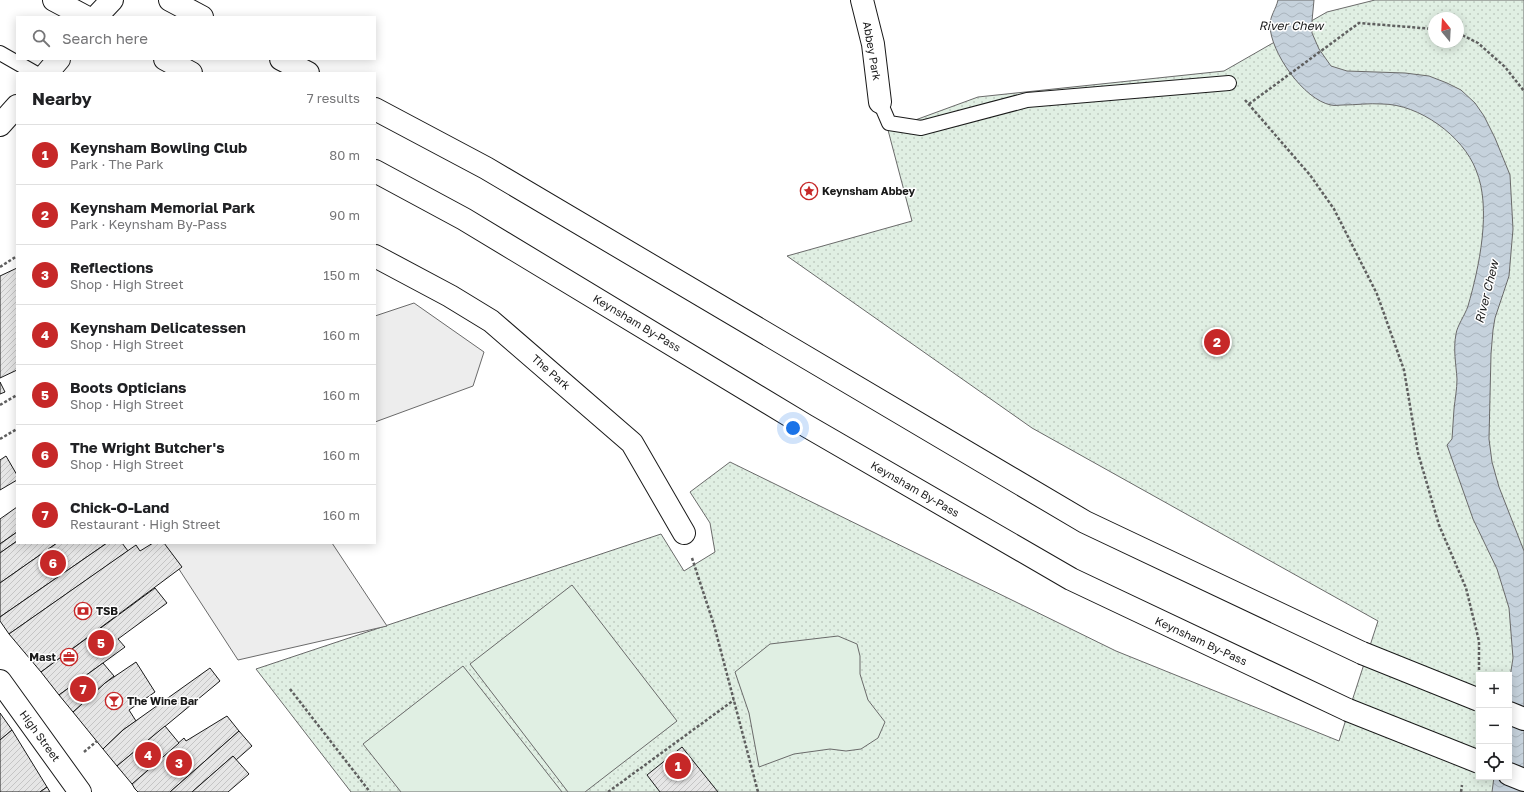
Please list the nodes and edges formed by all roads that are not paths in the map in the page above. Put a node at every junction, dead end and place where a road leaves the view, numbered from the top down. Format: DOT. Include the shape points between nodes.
graph roads {
  1 [pos="54,0"];
  2 [pos="112,0"];
  3 [pos="170,0"];
  4 [pos="862,0"];
  5 [pos="84,16"];
  6 [pos="97,16"];
  7 [pos="200,16"];
  8 [pos="0,53"];
  9 [pos="58,60"];
  10 [pos="167,60"];
  11 [pos="283,60"];
  12 [pos="33,72"];
  13 [pos="48,72"];
  14 [pos="189,72"];
  15 [pos="306,72"];
  16 [pos="1229,83"];
  17 [pos="880,102"];
  18 [pos="16,107"];
  19 [pos="376,110"];
  20 [pos="0,125"];
  21 [pos="376,172"];
  22 [pos="376,257"];
  23 [pos="684,533"];
  24 [pos="0,681"];
  25 [pos="1476,699"];
  26 [pos="1512,714"];
  27 [pos="1524,719"];
  28 [pos="1476,761"];
  29 [pos="1512,775"];
  30 [pos="1524,780"];
  31 [pos="80,792"];
  1 -- 5 [label="main road"];
  2 -- 6 [label="main road"];
  3 -- 7 [label="main road"];
  4 -- 17 [label="main road, Abbey Park" via="873,44"];
  8 -- 12 [label="lane"];
  9 -- 13 [label="main road"];
  10 -- 14 [label="main road"];
  11 -- 15 [label="main road"];
  16 -- 17 [label="lane" via="1027,100 921,128 889,123"];
  18 -- 20 [label="main road"];
  19 -- 25 [label="main road, bridge" via="486,168 1085,522 1362,652"];
  21 -- 28 [label="main road, Keynsham By-Pass, bridge" via="464,219 805,425 1071,579 1348,710"];
  22 -- 23 [label="main road, The Park" via="491,321 632,443"];
  24 -- 31 [label="main road, High Street"];
  26 -- 27 [label="main road"];
  29 -- 30 [label="main road"];
}
